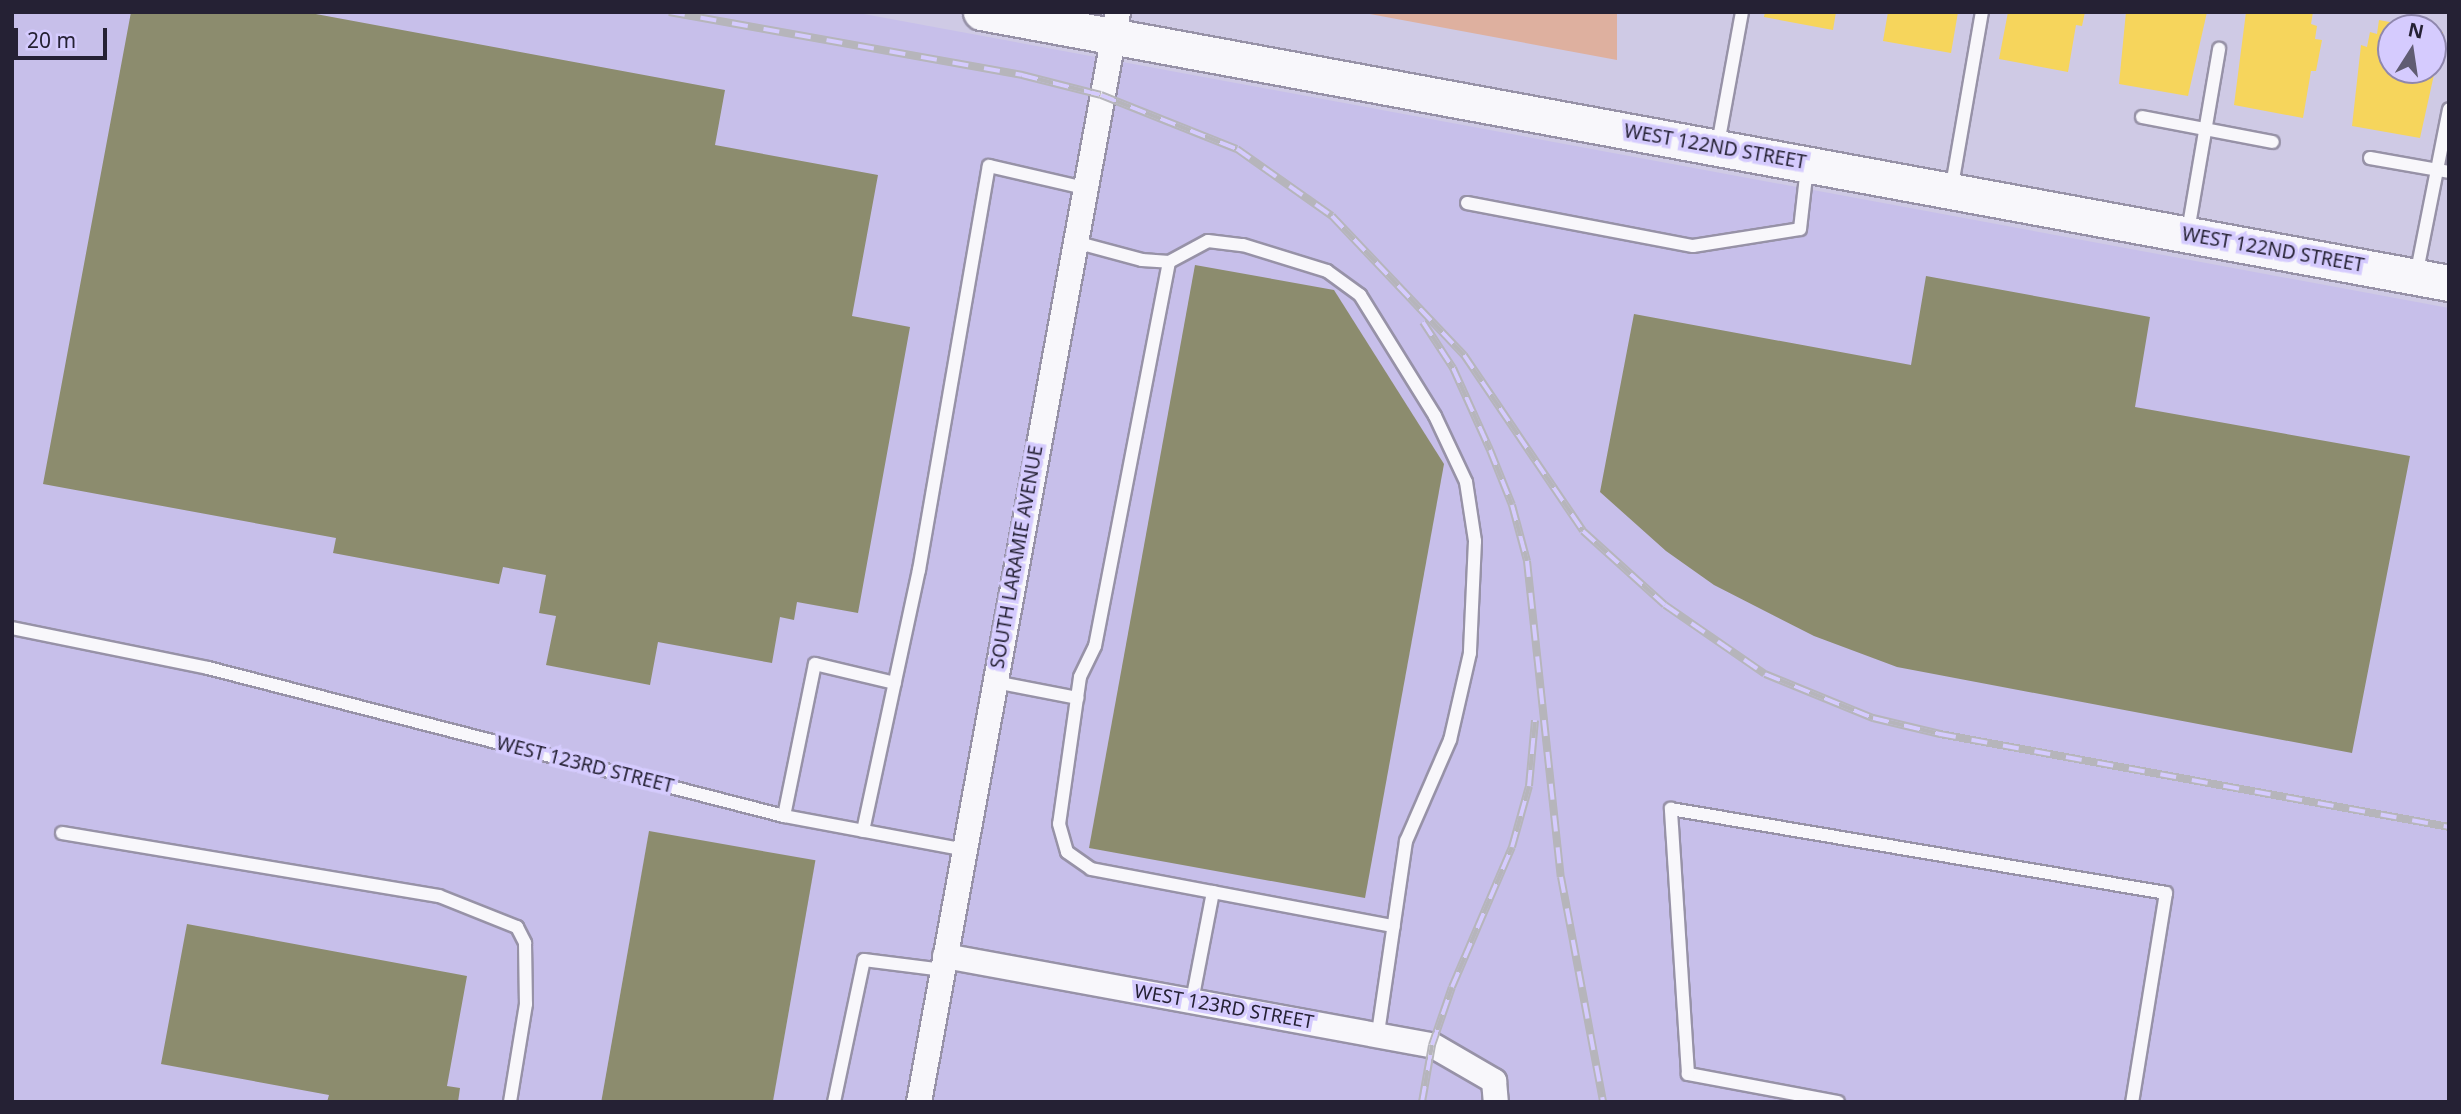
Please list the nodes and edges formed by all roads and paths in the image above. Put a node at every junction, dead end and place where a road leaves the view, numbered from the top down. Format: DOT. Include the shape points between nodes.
graph roads {
  1 [pos="981,12"];
  2 [pos="1742,12"];
  3 [pos="1982,12"];
  4 [pos="1116,24"];
  5 [pos="2218,50"];
  6 [pos="2449,109"];
  7 [pos="2143,117"];
  8 [pos="2206,129"];
  9 [pos="2273,142"];
  10 [pos="1717,148"];
  11 [pos="2370,158"];
  12 [pos="1807,164"];
  13 [pos="2443,171"];
  14 [pos="1084,188"];
  15 [pos="1951,191"];
  16 [pos="1467,203"];
  17 [pos="2187,235"];
  18 [pos="1074,242"];
  19 [pos="1168,262"];
  20 [pos="2432,280"];
  21 [pos="12,628"];
  22 [pos="895,682"];
  23 [pos="995,682"];
  24 [pos="1077,698"];
  25 [pos="784,816"];
  26 [pos="863,831"];
  27 [pos="62,833"];
  28 [pos="965,850"];
  29 [pos="1213,892"];
  30 [pos="1394,926"];
  31 [pos="944,963"];
  32 [pos="1192,1001"];
  33 [pos="1378,1034"];
  34 [pos="1495,1091"];
  35 [pos="510,1102"];
  36 [pos="834,1102"];
  37 [pos="919,1102"];
  38 [pos="1838,1102"];
  39 [pos="2132,1102"];
  1 -- 4 [label="street, WEST 122ND STREET"];
  2 -- 10 [label="lane"];
  3 -- 15 [label="lane"];
  4 -- 10 [label="street, WEST 122ND STREET"];
  4 -- 14 [label="street, SOUTH LARAMIE AVENUE"];
  5 -- 8 [label="lane"];
  6 -- 13 [label="lane"];
  7 -- 8 [label="lane"];
  8 -- 9 [label="lane"];
  8 -- 17 [label="lane"];
  10 -- 12 [label="street, WEST 122ND STREET"];
  11 -- 13 [label="lane"];
  12 -- 15 [label="street, WEST 122ND STREET"];
  12 -- 16 [label="lane" via="1800,229 1693,246"];
  13 -- 20 [label="lane"];
  14 -- 18 [label="street, SOUTH LARAMIE AVENUE"];
  14 -- 22 [label="lane" via="989,166"];
  15 -- 17 [label="street, WEST 122ND STREET"];
  17 -- 20 [label="street, WEST 122ND STREET"];
  18 -- 19 [label="lane"];
  18 -- 23 [label="street, SOUTH LARAMIE AVENUE"];
  19 -- 24 [label="lane" via="1095,646 1080,677"];
  19 -- 30 [label="lane" via="1208,241 1243,245 1328,271 1360,295 1435,416 1466,482 1475,541 1469,653 1450,740 1406,841"];
  21 -- 25 [label="lane, WEST 123RD STREET" via="208,668"];
  22 -- 25 [label="lane" via="815,664"];
  22 -- 26 [label="lane"];
  23 -- 24 [label="lane"];
  23 -- 28 [label="street, SOUTH LARAMIE AVENUE"];
  24 -- 29 [label="lane" via="1059,824 1067,852 1091,869"];
  25 -- 26 [label="lane, WEST 123RD STREET"];
  26 -- 28 [label="lane, WEST 123RD STREET"];
  27 -- 35 [label="lane" via="439,896 517,927 525,943 526,1004"];
  28 -- 31 [label="street, SOUTH LARAMIE AVENUE"];
  29 -- 30 [label="lane"];
  29 -- 32 [label="lane"];
  30 -- 33 [label="lane"];
  31 -- 32 [label="street, WEST 123RD STREET"];
  31 -- 36 [label="lane" via="864,960"];
  31 -- 37 [label="street, SOUTH LARAMIE AVENUE"];
  32 -- 33 [label="street, WEST 123RD STREET"];
  33 -- 34 [label="street, WEST 123RD STREET" via="1432,1045"];
  38 -- 39 [label="lane" via="1688,1074 1671,810 2166,893"];
}
